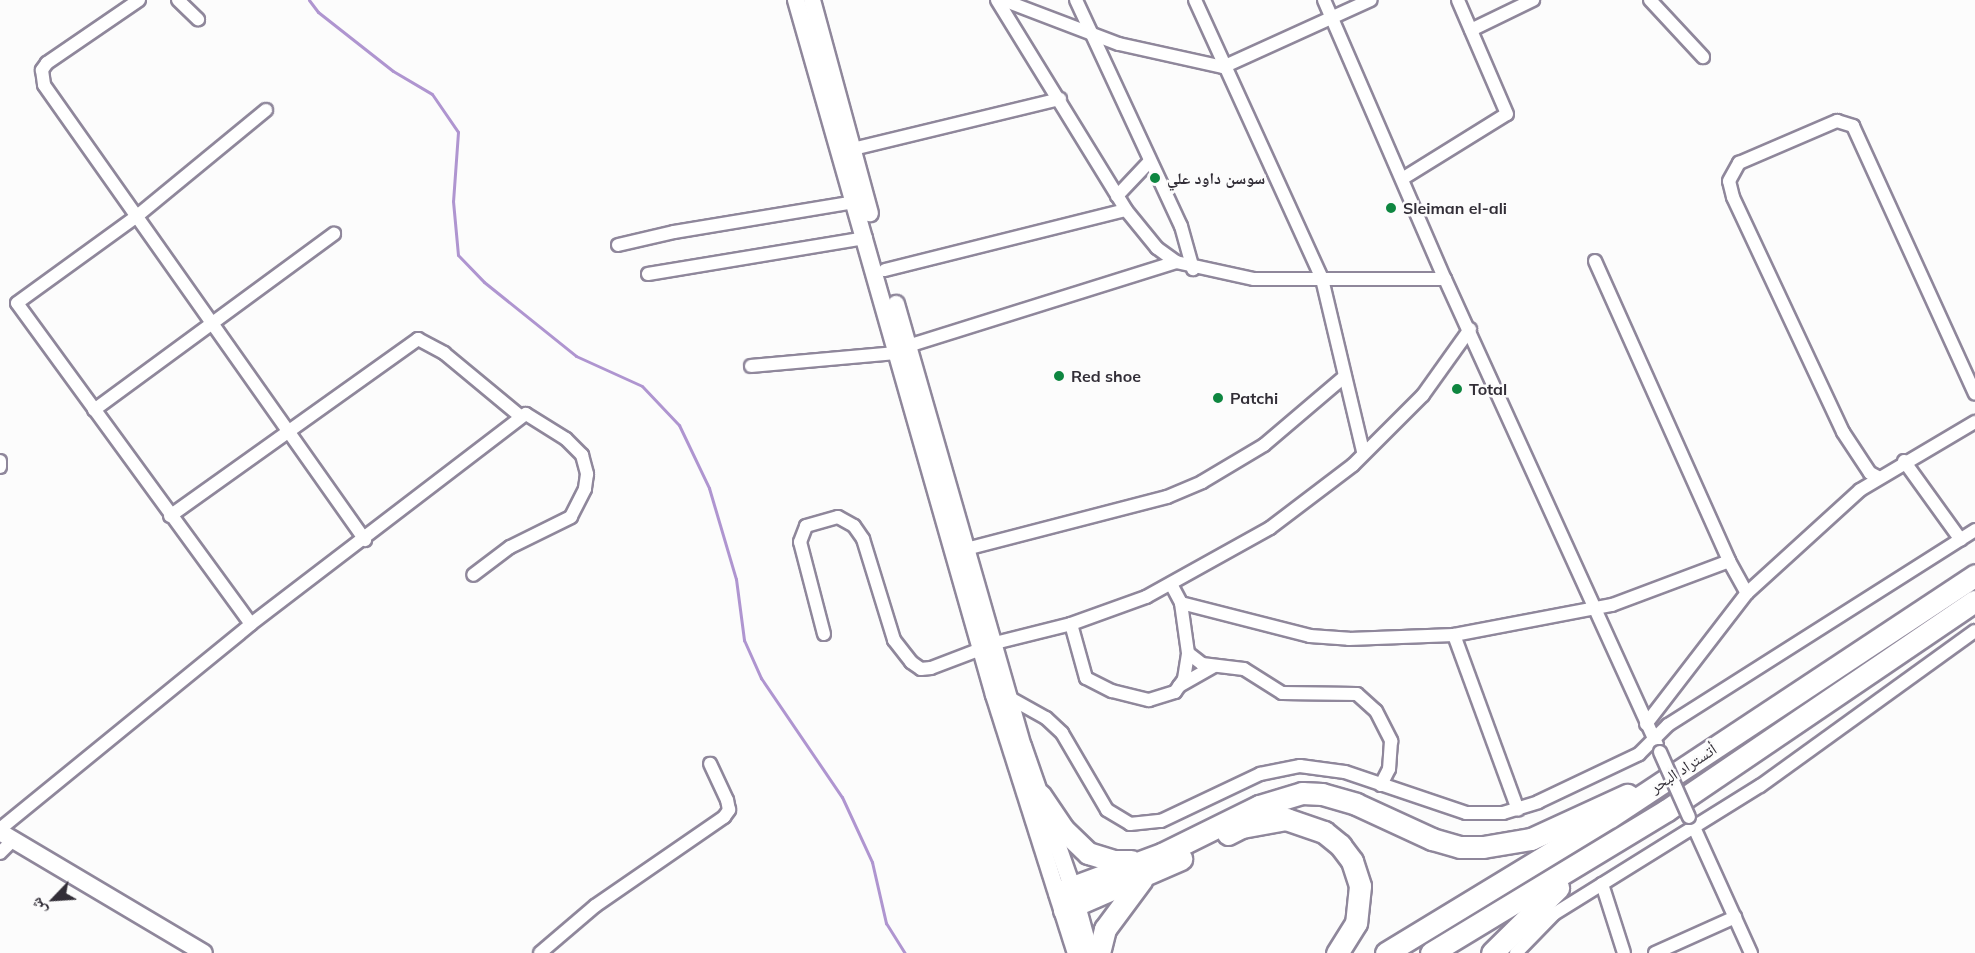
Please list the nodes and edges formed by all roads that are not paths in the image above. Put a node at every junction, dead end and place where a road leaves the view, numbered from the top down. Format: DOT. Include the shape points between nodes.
graph roads {
  1 [pos="138,0"];
  2 [pos="178,0"];
  3 [pos="796,0"];
  4 [pos="812,0"];
  5 [pos="997,0"];
  6 [pos="1003,0"];
  7 [pos="1076,0"];
  8 [pos="1195,0"];
  9 [pos="1324,0"];
  10 [pos="1371,0"];
  11 [pos="1458,0"];
  12 [pos="1533,0"];
  13 [pos="1650,0"];
  14 [pos="1332,18"];
  15 [pos="198,19"];
  16 [pos="1471,30"];
  17 [pos="1093,36"];
  18 [pos="1703,57"];
  19 [pos="1223,67"];
  20 [pos="1060,99"];
  21 [pos="266,110"];
  22 [pos="853,148"];
  23 [pos="1150,161"];
  24 [pos="1402,179"];
  25 [pos="1117,196"];
  26 [pos="856,202"];
  27 [pos="1126,210"];
  28 [pos="137,216"];
  29 [pos="334,234"];
  30 [pos="866,238"];
  31 [pos="618,245"];
  32 [pos="1595,261"];
  33 [pos="1176,262"];
  34 [pos="1193,269"];
  35 [pos="885,270"];
  36 [pos="648,274"];
  37 [pos="1322,279"];
  38 [pos="1445,279"];
  39 [pos="214,323"];
  40 [pos="1470,329"];
  41 [pos="903,349"];
  42 [pos="751,366"];
  43 [pos="1344,377"];
  44 [pos="1975,394"];
  45 [pos="94,410"];
  46 [pos="520,416"];
  47 [pos="1975,422"];
  48 [pos="291,433"];
  49 [pos="1363,452"];
  50 [pos="0,461"];
  51 [pos="1904,461"];
  52 [pos="0,466"];
  53 [pos="1878,477"];
  54 [pos="170,516"];
  55 [pos="1975,530"];
  56 [pos="365,540"];
  57 [pos="1961,540"];
  58 [pos="966,549"];
  59 [pos="1729,561"];
  60 [pos="473,575"];
  61 [pos="1975,575"];
  62 [pos="1171,584"];
  63 [pos="1747,593"];
  64 [pos="1975,601"];
  65 [pos="1181,603"];
  66 [pos="1597,608"];
  67 [pos="251,624"];
  68 [pos="1071,624"];
  69 [pos="1975,631"];
  70 [pos="824,634"];
  71 [pos="1454,635"];
  72 [pos="988,646"];
  73 [pos="1188,653"];
  74 [pos="1214,666"];
  75 [pos="1179,687"];
  76 [pos="1010,698"];
  77 [pos="1646,724"];
  78 [pos="1654,740"];
  79 [pos="710,764"];
  80 [pos="1381,785"];
  81 [pos="1654,787"];
  82 [pos="1040,795"];
  83 [pos="1518,810"];
  84 [pos="1692,822"];
  85 [pos="3,839"];
  86 [pos="1577,867"];
  87 [pos="1142,869"];
  88 [pos="1602,884"];
  89 [pos="1068,899"];
  90 [pos="1735,917"];
  91 [pos="204,953"];
  92 [pos="540,953"];
  93 [pos="1076,953"];
  94 [pos="1090,953"];
  95 [pos="1100,953"];
  96 [pos="1337,953"];
  97 [pos="1386,953"];
  98 [pos="1431,953"];
  99 [pos="1492,953"];
  100 [pos="1516,953"];
  101 [pos="1624,953"];
  102 [pos="1655,953"];
  103 [pos="1751,953"];
  1 -- 28 [label="street" via="47,63 41,77"];
  2 -- 15 [label="street"];
  3 -- 26 [label="main road"];
  4 -- 22 [label="main road"];
  5 -- 20 [label="street"];
  6 -- 17 [label="street"];
  7 -- 17 [label="street"];
  8 -- 19 [label="street"];
  9 -- 14 [label="street"];
  10 -- 14 [label="street"];
  11 -- 16 [label="street"];
  12 -- 16 [label="street"];
  13 -- 18 [label="street"];
  14 -- 19 [label="street"];
  14 -- 24 [label="street"];
  16 -- 24 [label="street" via="1507,114"];
  17 -- 19 [label="street"];
  17 -- 23 [label="street"];
  19 -- 37 [label="street"];
  20 -- 22 [label="street"];
  20 -- 25 [label="street"];
  21 -- 28 [label="street"];
  22 -- 35 [label="main road"];
  23 -- 25 [label="street"];
  23 -- 34 [label="street" via="1181,226"];
  24 -- 38 [label="street"];
  25 -- 27 [label="street"];
  26 -- 30 [label="main road"];
  26 -- 31 [label="street"];
  27 -- 33 [label="street" via="1156,248"];
  27 -- 35 [label="street"];
  28 -- 39 [label="street"];
  28 -- 45 [label="street" via="17,303"];
  29 -- 39 [label="street"];
  30 -- 36 [label="street"];
  30 -- 41 [label="main road"];
  32 -- 59 [label="street"];
  33 -- 34 [label="street"];
  33 -- 41 [label="street"];
  34 -- 37 [label="street" via="1254,279"];
  35 -- 41 [label="main road"];
  37 -- 38 [label="street"];
  37 -- 43 [label="street"];
  38 -- 40 [label="street"];
  39 -- 45 [label="street"];
  39 -- 48 [label="street"];
  40 -- 49 [label="street" via="1423,395"];
  40 -- 66 [label="street"];
  41 -- 42 [label="street"];
  41 -- 58 [label="main road"];
  41 -- 72 [label="main road"];
  43 -- 49 [label="street"];
  43 -- 58 [label="street" via="1264,445 1202,482 1167,497"];
  44 -- 53 [label="street" via="1850,124 1842,120 1832,122 1739,163 1729,181 1732,197 1842,432 1866,467"];
  45 -- 54 [label="street"];
  46 -- 48 [label="street" via="444,353 418,339"];
  46 -- 56 [label="street"];
  46 -- 60 [label="street" via="532,417 582,454 587,474 585,489 571,517 510,547"];
  47 -- 51 [label="street"];
  48 -- 54 [label="street"];
  48 -- 56 [label="street"];
  49 -- 62 [label="street" via="1353,465 1294,512"];
  50 -- 52 [label="street"];
  51 -- 53 [label="street"];
  51 -- 57 [label="street"];
  53 -- 63 [label="street"];
  54 -- 67 [label="street"];
  55 -- 57 [label="street"];
  56 -- 67 [label="street"];
  57 -- 78 [label="street" via="1681,717"];
  58 -- 72 [label="main road"];
  59 -- 63 [label="street"];
  59 -- 66 [label="street" via="1628,601"];
  61 -- 81 [label="highway, أتستراد البحر"];
  62 -- 65 [label="street"];
  62 -- 68 [label="street"];
  63 -- 77 [label="street"];
  64 -- 86 [label="highway, أتستراد البحر"];
  65 -- 71 [label="street" via="1310,636"];
  65 -- 73 [label="street"];
  66 -- 71 [label="street"];
  66 -- 77 [label="street"];
  67 -- 85 [label="street"];
  68 -- 72 [label="street"];
  68 -- 75 [label="street" via="1086,678 1137,699 1168,695"];
  69 -- 84 [label="street" via="1760,786"];
  70 -- 72 [label="street" via="800,542 806,526 838,517 854,526 863,539 890,630 911,662 921,669 932,668"];
  71 -- 83 [label="street"];
  72 -- 76 [label="main road"];
  72 -- 89 [label="main road"];
  73 -- 74 [label="street" via="1194,660"];
  73 -- 75 [label="street"];
  74 -- 75 [label="street"];
  74 -- 80 [label="street" via="1244,669 1282,693 1357,694 1377,711 1391,741 1389,769"];
  76 -- 80 [label="street" via="1046,717 1062,733 1107,810 1130,824 1161,820 1260,774 1290,768 1320,767"];
  76 -- 82 [label="main road"];
  77 -- 78 [label="street"];
  78 -- 83 [label="street" via="1621,763"];
  78 -- 84 [label="street, bridge"];
  79 -- 92 [label="street" via="727,800 729,810 724,817 595,906"];
  80 -- 83 [label="street" via="1466,813"];
  81 -- 87 [label="highway" via="1609,801 1530,839 1483,847 1460,847 1432,839 1356,804 1322,794 1302,793 1258,806"];
  81 -- 97 [label="highway, أتستراد البحر"];
  82 -- 87 [label="highway" via="1063,829 1088,853"];
  82 -- 89 [label="main road"];
  84 -- 88 [label="street"];
  84 -- 90 [label="street"];
  85 -- 91 [label="main road"];
  86 -- 98 [label="highway, أتستراد البحر"];
  86 -- 99 [label="highway"];
  87 -- 89 [label="highway"];
  87 -- 95 [label="highway" via="1115,912"];
  87 -- 96 [label="highway" via="1242,827 1286,819 1309,825 1340,844 1352,861 1360,886 1356,923"];
  88 -- 100 [label="street" via="1554,914"];
  88 -- 101 [label="street"];
  89 -- 93 [label="main road"];
  89 -- 94 [label="main road"];
  90 -- 102 [label="street"];
  90 -- 103 [label="street"];
}
